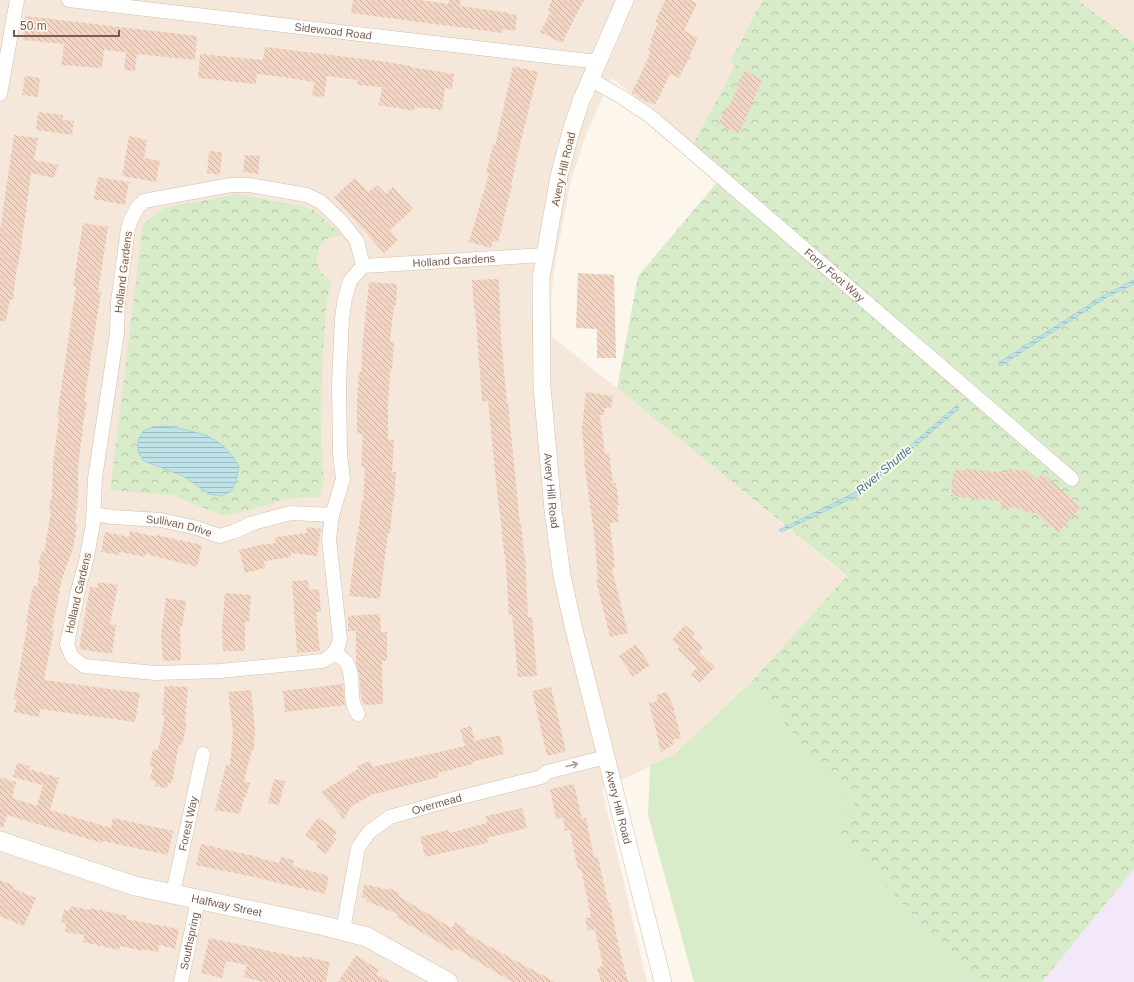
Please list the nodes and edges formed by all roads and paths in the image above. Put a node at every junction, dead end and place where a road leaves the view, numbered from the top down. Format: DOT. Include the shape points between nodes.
graph roads {
  1 [pos="17,0"];
  2 [pos="68,0"];
  3 [pos="625,0"];
  4 [pos="598,62"];
  5 [pos="590,79"];
  6 [pos="0,94"];
  7 [pos="545,255"];
  8 [pos="363,266"];
  9 [pos="1072,479"];
  10 [pos="93,514"];
  11 [pos="332,515"];
  12 [pos="335,653"];
  13 [pos="358,714"];
  14 [pos="203,754"];
  15 [pos="606,757"];
  16 [pos="0,841"];
  17 [pos="173,893"];
  18 [pos="198,900"];
  19 [pos="343,930"];
  20 [pos="181,982"];
  21 [pos="448,982"];
  22 [pos="663,982"];
  1 -- 6 [label="street"];
  2 -- 4 [label="street, Sidewood Road"];
  3 -- 4 [label="street, Avery Hill Road"];
  4 -- 5 [label="street, Avery Hill Road"];
  5 -- 7 [label="street, Avery Hill Road" via="578,108 562,165"];
  5 -- 9 [label="street, Forty Foot Way" via="650,116"];
  7 -- 8 [label="street, Holland Gardens"];
  7 -- 15 [label="street, Avery Hill Road" via="541,278 542,387 553,510 562,576"];
  8 -- 10 [label="street, Holland Gardens" via="357,241 321,202 307,195 249,185 231,185 144,201 130,222 118,302 117,334 95,478"];
  8 -- 11 [label="street" via="350,281 342,318 339,384 343,479"];
  10 -- 11 [label="street, Sullivan Drive" via="161,520 219,536 253,523 291,513"];
  10 -- 12 [label="street, Holland Gardens" via="86,561 67,644 72,657 84,666 154,673 207,672 322,661"];
  11 -- 12 [label="street" via="329,539 340,639"];
  12 -- 13 [label="street" via="347,663 352,702"];
  14 -- 17 [label="street, Forest Way"];
  19 -- 15 [label="street, Overmead, one-way" via="358,848 369,832 390,817"];
  15 -- 22 [label="street, Avery Hill Road"];
  16 -- 17 [label="main road, Halfway Street" via="128,883"];
  17 -- 18 [label="main road, Halfway Street"];
  18 -- 19 [label="main road, Halfway Street"];
  18 -- 20 [label="street, Southspring"];
  19 -- 21 [label="main road, Halfway Street" via="367,937"];
}
